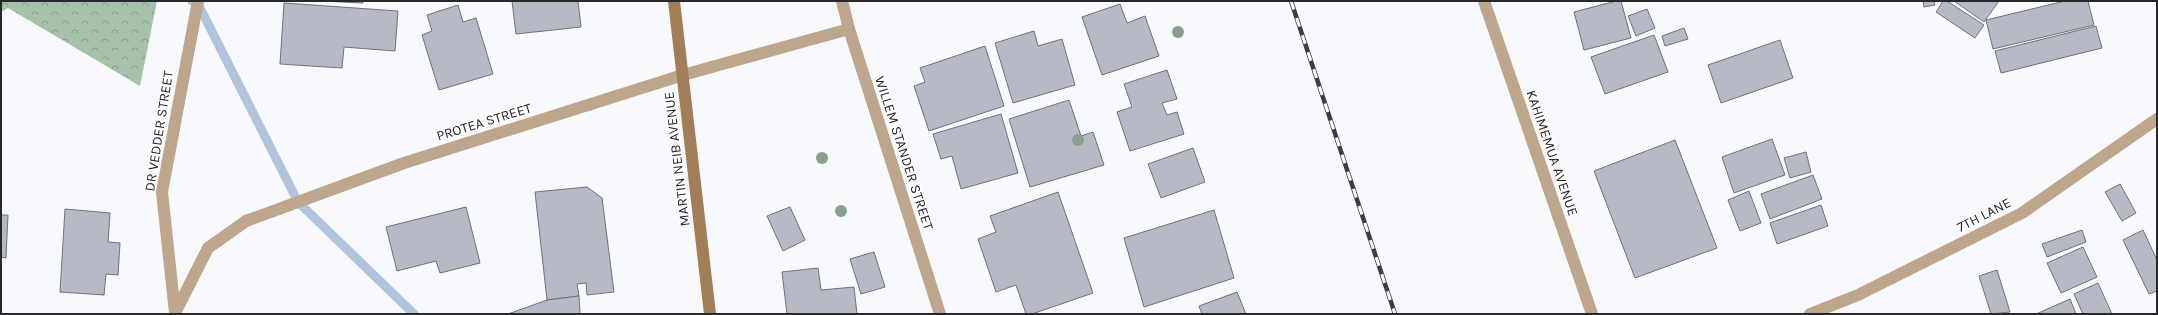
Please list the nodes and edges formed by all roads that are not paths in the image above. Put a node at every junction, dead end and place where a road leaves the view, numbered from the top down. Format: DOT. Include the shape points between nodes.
graph roads {
  1 [pos="198,1"];
  2 [pos="674,1"];
  3 [pos="842,1"];
  4 [pos="1484,1"];
  5 [pos="849,29"];
  6 [pos="683,75"];
  7 [pos="2157,119"];
  8 [pos="175,314"];
  9 [pos="710,314"];
  10 [pos="940,314"];
  11 [pos="1592,314"];
  12 [pos="1810,314"];
  1 -- 8 [label="street, DR VEDDER STREET" via="162,192"];
  2 -- 6 [label="main road, MARTIN NEIB AVENUE"];
  3 -- 5 [label="street, WILLEM STANDER STREET"];
  4 -- 11 [label="street, KAHIMEMUA AVENUE"];
  5 -- 6 [label="street, PROTEA STREET"];
  5 -- 10 [label="street, WILLEM STANDER STREET"];
  6 -- 8 [label="street, PROTEA STREET" via="404,162 246,221 208,248"];
  6 -- 9 [label="main road, MARTIN NEIB AVENUE"];
  7 -- 12 [label="street, 7TH LANE" via="2022,213 1858,295"];
}
